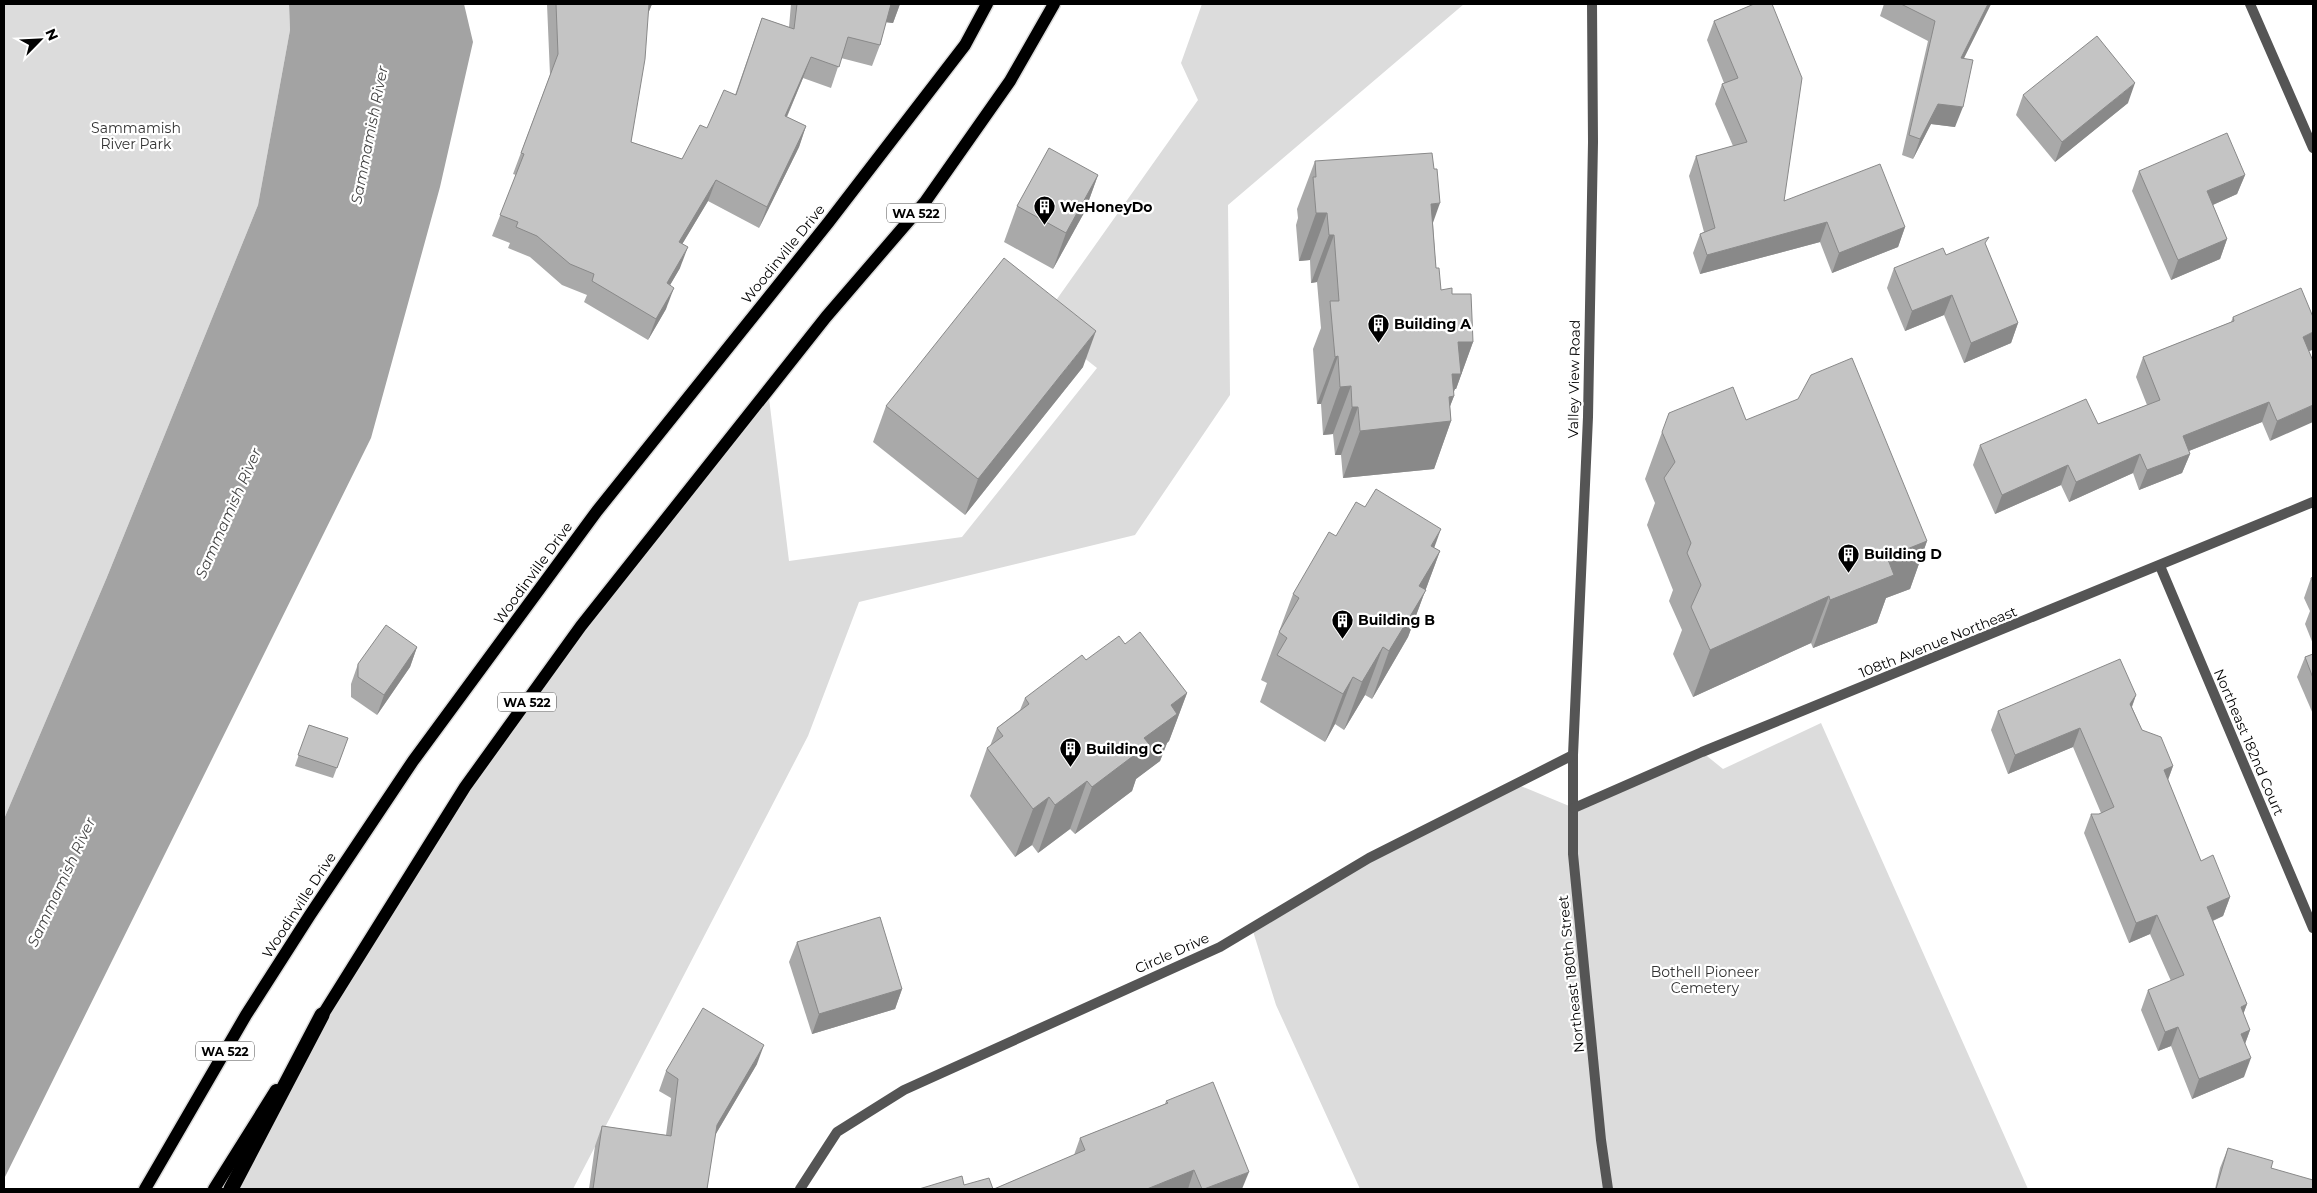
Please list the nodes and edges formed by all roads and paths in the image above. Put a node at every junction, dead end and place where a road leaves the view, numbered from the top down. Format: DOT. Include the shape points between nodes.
graph roads {
  1 [pos="987,4"];
  2 [pos="1054,4"];
  3 [pos="1592,4"];
  4 [pos="2250,4"];
  5 [pos="2313,148"];
  6 [pos="2313,502"];
  7 [pos="2160,566"];
  8 [pos="1573,755"];
  9 [pos="1574,808"];
  10 [pos="2313,928"];
  11 [pos="322,1015"];
  12 [pos="145,1189"];
  13 [pos="214,1189"];
  14 [pos="231,1189"];
  15 [pos="800,1189"];
  16 [pos="1608,1189"];
  1 -- 12 [label="main road, Woodinville Drive / WA 522" via="965,45 828,223 597,510 413,761 246,1015"];
  2 -- 11 [label="main road, WA 522" via="1010,81 925,202 826,317 581,626 465,787"];
  3 -- 8 [label="street, Valley View Road" via="1588,398"];
  4 -- 5 [label="street"];
  6 -- 7 [label="street, 108th Avenue Northeast"];
  7 -- 9 [label="street, 108th Avenue Northeast" via="1702,752"];
  7 -- 10 [label="street, Northeast 182nd Court"];
  8 -- 9 [label="street, Northeast 180th Street"];
  8 -- 15 [label="street, Circle Drive" via="1368,858 1220,947 904,1090 837,1132"];
  9 -- 16 [label="street, Northeast 180th Street" via="1573,854"];
  11 -- 13 [label="main road, WA 522"];
  11 -- 14 [label="highway"];
}
